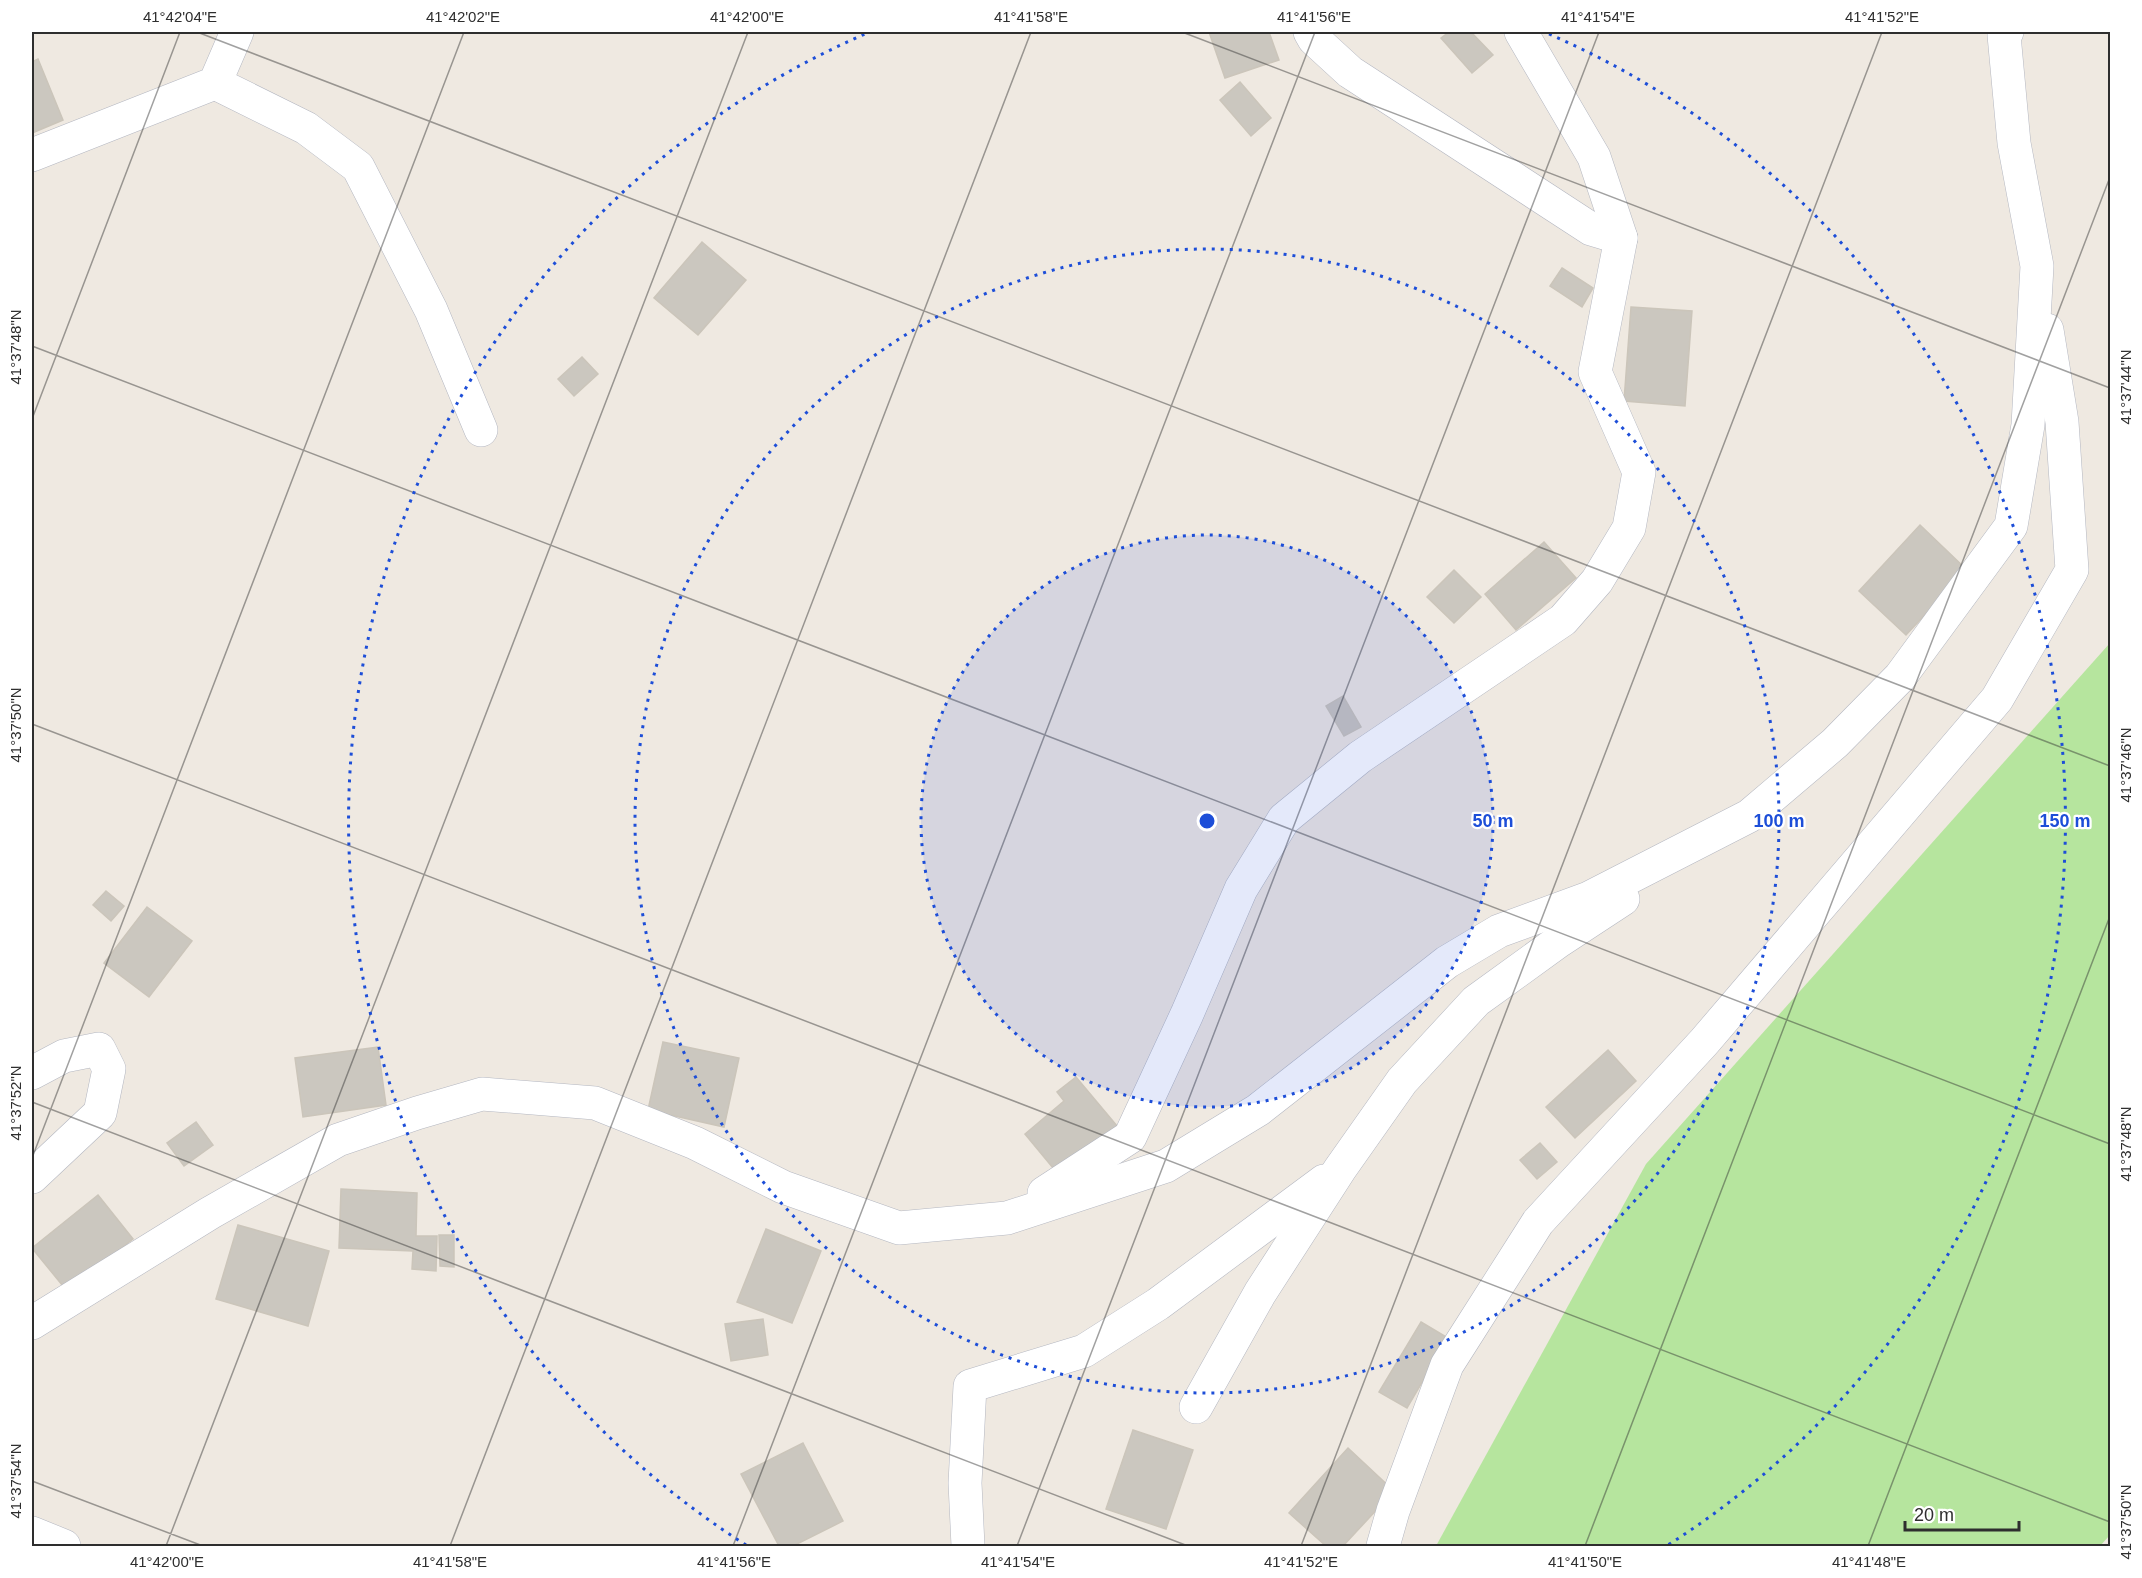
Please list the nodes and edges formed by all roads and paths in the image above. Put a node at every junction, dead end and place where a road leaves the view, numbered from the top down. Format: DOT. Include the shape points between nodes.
graph roads {
  1 [pos="237,32"];
  2 [pos="1310,32"];
  3 [pos="1521,32"];
  4 [pos="2007,32"];
  5 [pos="215,83"];
  6 [pos="32,155"];
  7 [pos="1621,238"];
  8 [pos="2037,266"];
  9 [pos="481,430"];
  10 [pos="1749,816"];
  11 [pos="32,1073"];
  12 [pos="1340,1169"];
  13 [pos="32,1177"];
  14 [pos="1007,1218"];
  15 [pos="32,1323"];
  16 [pos="1196,1407"];
  17 [pos="32,1533"];
  18 [pos="64,1546"];
  19 [pos="968,1546"];
  20 [pos="1383,1546"];
  1 -- 5 [label="street"];
  2 -- 7 [label="street" via="1350,72 1591,229"];
  3 -- 7 [label="street" via="1594,157"];
  4 -- 8 [label="street" via="2004,35 2014,143"];
  5 -- 6 [label="street"];
  5 -- 9 [label="street" via="306,128 357,167 431,310"];
  7 -- 14 [label="street" via="1595,372 1639,472 1629,528 1597,581 1563,620 1360,757 1284,819 1240,889 1130,1137"];
  8 -- 10 [label="street" via="2028,425 2011,526 1899,677 1834,743"];
  8 -- 20 [label="street" via="2062,422 2072,570 1997,699 1704,1042 1538,1222 1447,1365 1392,1511"];
  10 -- 12 [label="street" via="1559,941 1476,1001 1402,1081"];
  10 -- 14 [label="street" via="1589,898 1499,931 1447,962 1258,1110 1166,1166"];
  11 -- 13 [label="street" via="64,1056 99,1049 109,1069 100,1113"];
  12 -- 16 [label="street" via="1260,1293"];
  12 -- 19 [label="street" via="1158,1304 1084,1351 970,1386 965,1483"];
  14 -- 15 [label="street" via="899,1228 783,1186 695,1143 595,1103 482,1094 338,1140 210,1213"];
  17 -- 18 [label="street"];
}
